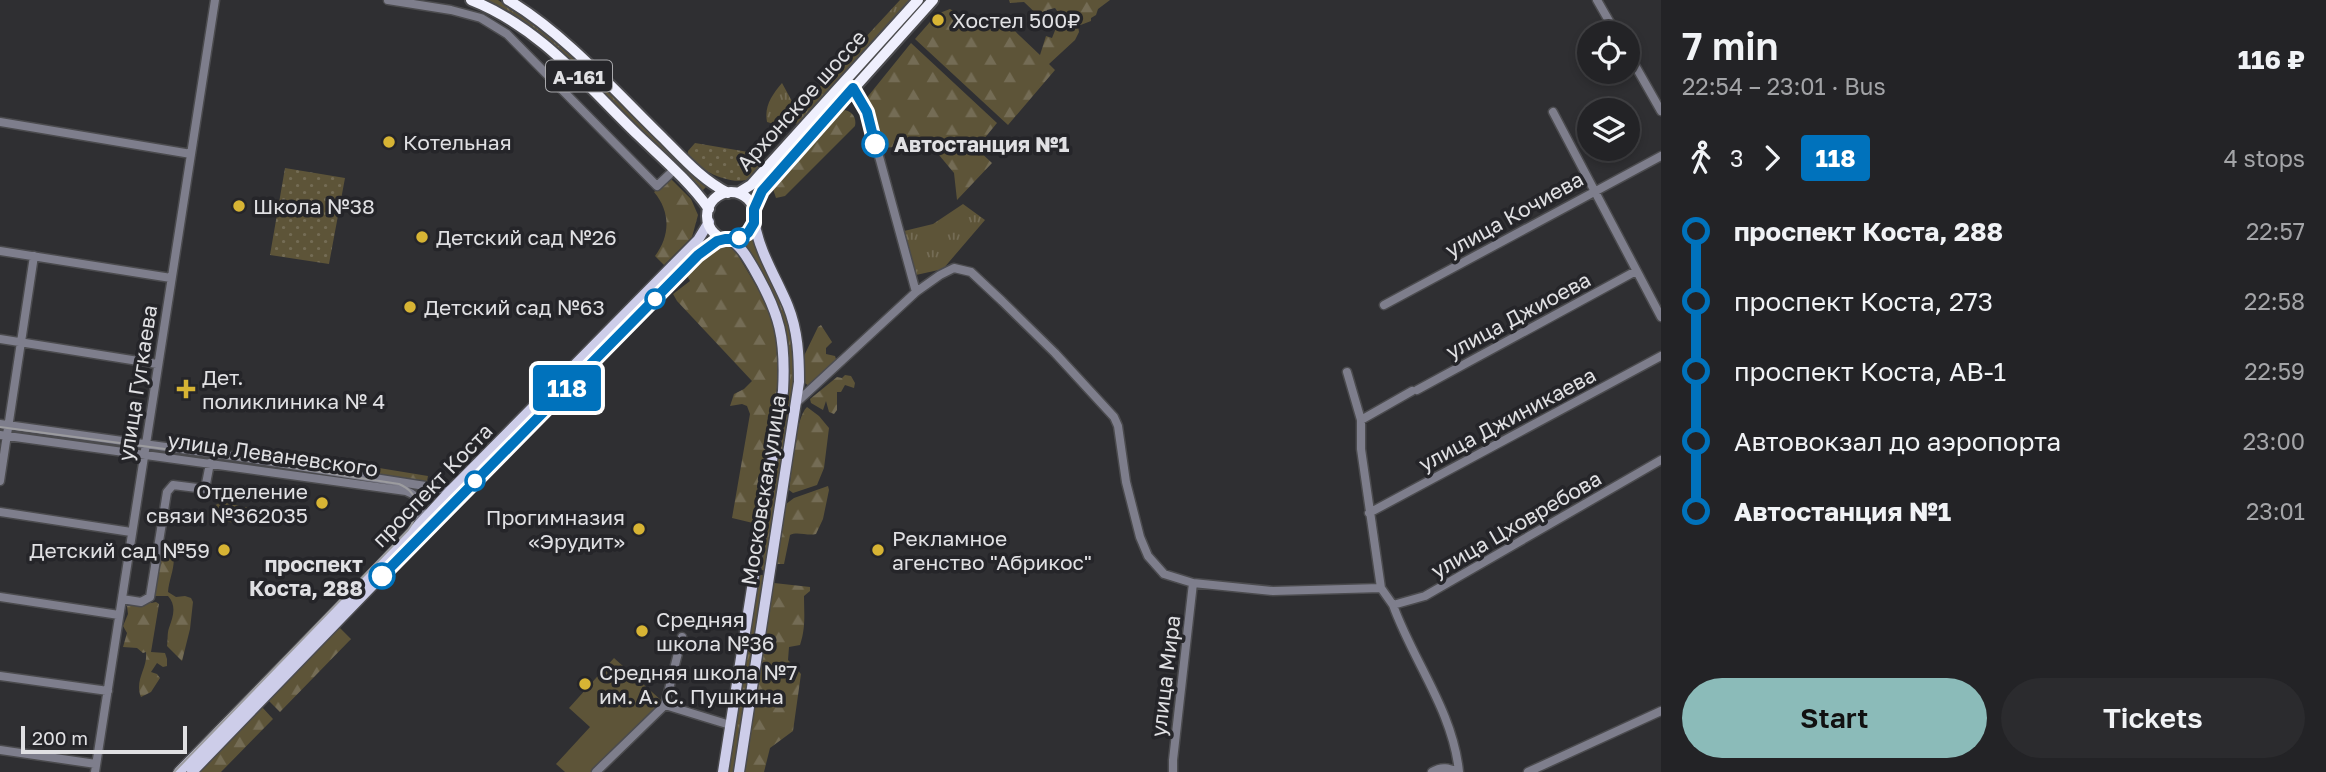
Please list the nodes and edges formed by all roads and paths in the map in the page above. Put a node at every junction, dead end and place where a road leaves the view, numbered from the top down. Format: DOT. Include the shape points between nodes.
graph roads {
  1 [pos="215,0"];
  2 [pos="388,0"];
  3 [pos="471,0"];
  4 [pos="508,0"];
  5 [pos="918,0"];
  6 [pos="933,0"];
  7 [pos="1597,0"];
  8 [pos="1609,21"];
  9 [pos="1640,74"];
  10 [pos="1661,111"];
  11 [pos="1553,112"];
  12 [pos="0,122"];
  13 [pos="877,149"];
  14 [pos="191,154"];
  15 [pos="1661,156"];
  16 [pos="675,169"];
  17 [pos="1594,190"];
  18 [pos="733,193"];
  19 [pos="709,209"];
  20 [pos="754,215"];
  21 [pos="709,222"];
  22 [pos="727,239"];
  23 [pos="0,250"];
  24 [pos="34,256"];
  25 [pos="1636,271"];
  26 [pos="171,278"];
  27 [pos="916,292"];
  28 [pos="1384,305"];
  29 [pos="1661,317"];
  30 [pos="0,339"];
  31 [pos="21,342"];
  32 [pos="1661,356"];
  33 [pos="158,364"];
  34 [pos="1347,372"];
  35 [pos="797,402"];
  36 [pos="1361,420"];
  37 [pos="5,424"];
  38 [pos="4,435"];
  39 [pos="145,444"];
  40 [pos="144,454"];
  41 [pos="1661,460"];
  42 [pos="210,463"];
  43 [pos="0,481"];
  44 [pos="451,490"];
  45 [pos="0,512"];
  46 [pos="1369,513"];
  47 [pos="131,532"];
  48 [pos="413,532"];
  49 [pos="1193,583"];
  50 [pos="1381,588"];
  51 [pos="0,597"];
  52 [pos="121,599"];
  53 [pos="1390,601"];
  54 [pos="119,615"];
  55 [pos="682,636"];
  56 [pos="0,676"];
  57 [pos="107,691"];
  58 [pos="665,705"];
  59 [pos="1659,716"];
  60 [pos="730,725"];
  61 [pos="0,750"];
  62 [pos="95,768"];
  63 [pos="179,772"];
  64 [pos="192,772"];
  65 [pos="596,772"];
  66 [pos="723,772"];
  67 [pos="739,772"];
  68 [pos="1173,772"];
  69 [pos="1432,772"];
  70 [pos="1459,772"];
  71 [pos="1528,772"];
  1 -- 14 [label="street, улица Гугкаева"];
  2 -- 16 [label="street" via="451,10 481,19 507,34 657,186"];
  3 -- 16 [label="highway, А-161" via="510,19 548,46"];
  4 -- 18 [label="highway, А-161" via="550,29 713,185"];
  5 -- 18 [label="highway, Архонское шоссе" via="751,185"];
  6 -- 20 [label="highway, Архонское шоссе" via="762,191"];
  7 -- 8 [label="street"];
  9 -- 10 [label="street"];
  11 -- 17 [label="street"];
  12 -- 14 [label="street"];
  13 -- 27 [label="street"];
  14 -- 26 [label="street, улица Гугкаева"];
  15 -- 17 [label="street, улица Кочиева"];
  16 -- 19 [label="highway, А-161"];
  17 -- 25 [label="street"];
  17 -- 28 [label="street, улица Кочиева"];
  18 -- 19 [label="highway" via="714,199"];
  18 -- 20 [label="highway" via="748,199"];
  19 -- 21 [label="highway"];
  20 -- 22 [label="highway" via="751,229 743,237"];
  20 -- 35 [label="main road, Московская улица" via="763,256 788,305 797,338"];
  21 -- 22 [label="highway" via="714,232"];
  21 -- 44 [label="main road, проспект Коста" via="698,240"];
  22 -- 60 [label="main road, Московская улица" via="747,257 768,295 784,350 783,391"];
  22 -- 64 [label="main road, проспект Коста" via="712,243 689,264"];
  23 -- 24 [label="street"];
  24 -- 26 [label="street"];
  24 -- 31 [label="street"];
  25 -- 29 [label="street"];
  25 -- 36 [label="street, улица Джиоева"];
  26 -- 33 [label="street, улица Гугкаева"];
  27 -- 35 [label="street"];
  27 -- 49 [label="street" via="954,268 971,272 1055,353 1118,426 1126,482 1147,556 1174,579"];
  30 -- 31 [label="street"];
  31 -- 33 [label="street"];
  31 -- 37 [label="street"];
  32 -- 46 [label="street, улица Джиникаева"];
  33 -- 39 [label="street, улица Гугкаева"];
  34 -- 36 [label="street"];
  35 -- 67 [label="main road, Московская улица"];
  36 -- 46 [label="street"];
  37 -- 38 [label="street"];
  37 -- 39 [label="street, улица Леваневского"];
  38 -- 40 [label="street, улица Леваневского"];
  38 -- 43 [label="street"];
  39 -- 40 [label="street, улица Гугкаева"];
  39 -- 44 [label="street, улица Леваневского"];
  40 -- 42 [label="street, улица Леваневского"];
  40 -- 47 [label="street, улица Гугкаева"];
  41 -- 53 [label="street, улица Цховребова" via="1425,596"];
  42 -- 48 [label="street, улица Леваневского" via="409,492 418,497 422,514"];
  42 -- 52 [label="street" via="205,489 173,485 167,492 150,597 141,602"];
  44 -- 48 [label="main road, проспект Коста"];
  45 -- 47 [label="street"];
  46 -- 50 [label="street"];
  47 -- 52 [label="street, улица Гугкаева"];
  48 -- 63 [label="main road, проспект Коста"];
  49 -- 50 [label="street" via="1273,592"];
  49 -- 68 [label="street, улица Мира"];
  50 -- 53 [label="street"];
  51 -- 54 [label="street"];
  52 -- 54 [label="street, улица Гугкаева"];
  53 -- 70 [label="street" via="1451,730"];
  54 -- 57 [label="street, улица Гугкаева"];
  55 -- 58 [label="street"];
  56 -- 57 [label="street"];
  57 -- 62 [label="street, улица Гугкаева"];
  58 -- 60 [label="street"];
  58 -- 65 [label="street"];
  59 -- 71 [label="street"];
  60 -- 66 [label="main road, Московская улица"];
  61 -- 62 [label="street"];
  69 -- 70 [label="street" via="1447,768"];
}
